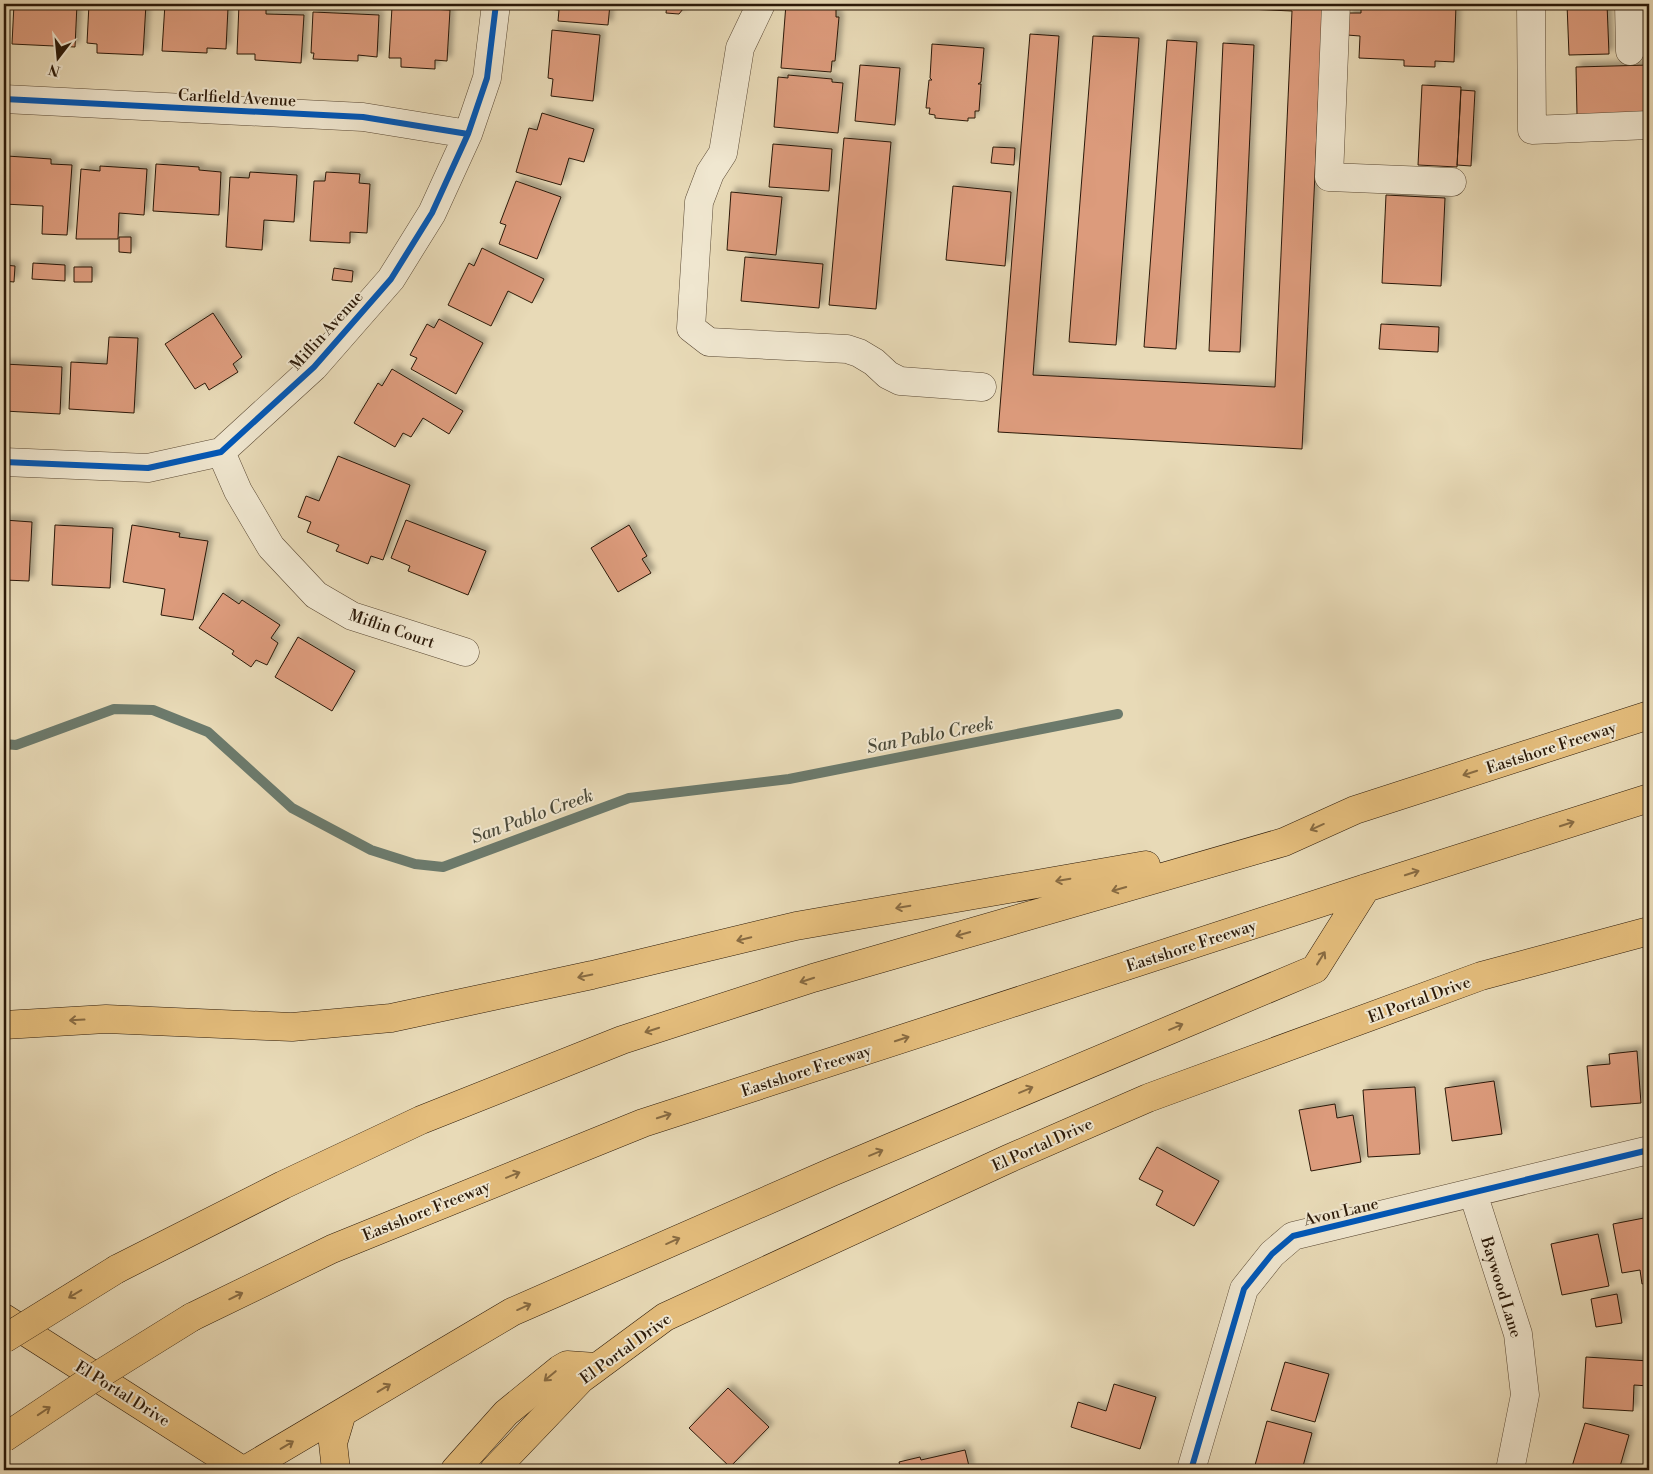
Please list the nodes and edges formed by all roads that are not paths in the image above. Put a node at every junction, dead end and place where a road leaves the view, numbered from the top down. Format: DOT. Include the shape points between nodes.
graph roads {
  1 [pos="496,4"];
  2 [pos="761,4"];
  3 [pos="1336,4"];
  4 [pos="1531,4"];
  5 [pos="1629,4"];
  6 [pos="1630,50"];
  7 [pos="4,99"];
  8 [pos="1649,125"];
  9 [pos="468,134"];
  10 [pos="1452,182"];
  11 [pos="982,387"];
  12 [pos="221,452"];
  13 [pos="4,462"];
  14 [pos="465,652"];
  15 [pos="1649,715"];
  16 [pos="1649,798"];
  17 [pos="1284,842"];
  18 [pos="1366,888"];
  19 [pos="1649,931"];
  20 [pos="4,1025"];
  21 [pos="1649,1150"];
  22 [pos="1473,1194"];
  23 [pos="4,1318"];
  24 [pos="4,1339"];
  25 [pos="596,1368"];
  26 [pos="342,1413"];
  27 [pos="4,1438"];
  28 [pos="243,1470"];
  29 [pos="336,1470"];
  30 [pos="455,1470"];
  31 [pos="494,1470"];
  32 [pos="1191,1470"];
  33 [pos="1510,1470"];
  1 -- 9 [label="street, Miflin Avenue" via="487,78"];
  2 -- 11 [label="street" via="740,48 722,153 699,202 691,328 709,342 859,353 900,382"];
  3 -- 10 [label="street" via="1329,176"];
  4 -- 8 [label="street" via="1532,130"];
  5 -- 6 [label="street"];
  7 -- 9 [label="street, Carlfield Avenue" via="363,117"];
  9 -- 12 [label="street, Miflin Avenue" via="432,213 391,279 314,367"];
  12 -- 13 [label="street" via="148,468"];
  12 -- 14 [label="street, Miflin Court" via="238,491 271,548 316,595 352,616"];
  15 -- 17 [label="main road, Eastshore Freeway, one-way" via="1355,810"];
  18 -- 16 [label="main road, Eastshore Freeway, one-way"];
  17 -- 20 [label="main road, one-way" via="796,926 592,975 391,1018 292,1028 106,1019"];
  17 -- 24 [label="main road, Eastshore Freeway, one-way, bridge" via="814,978 622,1040 421,1120 282,1185 117,1269"];
  26 -- 18 [label="main road, one-way" via="512,1312 832,1172 1315,969"];
  27 -- 18 [label="main road, Eastshore Freeway, one-way, bridge" via="192,1317 332,1249 643,1123"];
  19 -- 25 [label="main road, El Portal Drive" via="1482,976 1148,1098 1008,1158 665,1317"];
  21 -- 22 [label="street, Avon Lane"];
  22 -- 32 [label="street, Avon Lane" via="1293,1236 1272,1254 1244,1289"];
  22 -- 33 [label="street, Baywood Lane" via="1518,1334 1526,1395"];
  23 -- 28 [label="main road, El Portal Drive"];
  25 -- 30 [label="main road, one-way" via="567,1365 560,1369 506,1413"];
  25 -- 31 [label="main road, El Portal Drive" via="581,1379"];
  28 -- 26 [label="main road, one-way"];
  26 -- 29 [label="main road" via="333,1443"];
}
